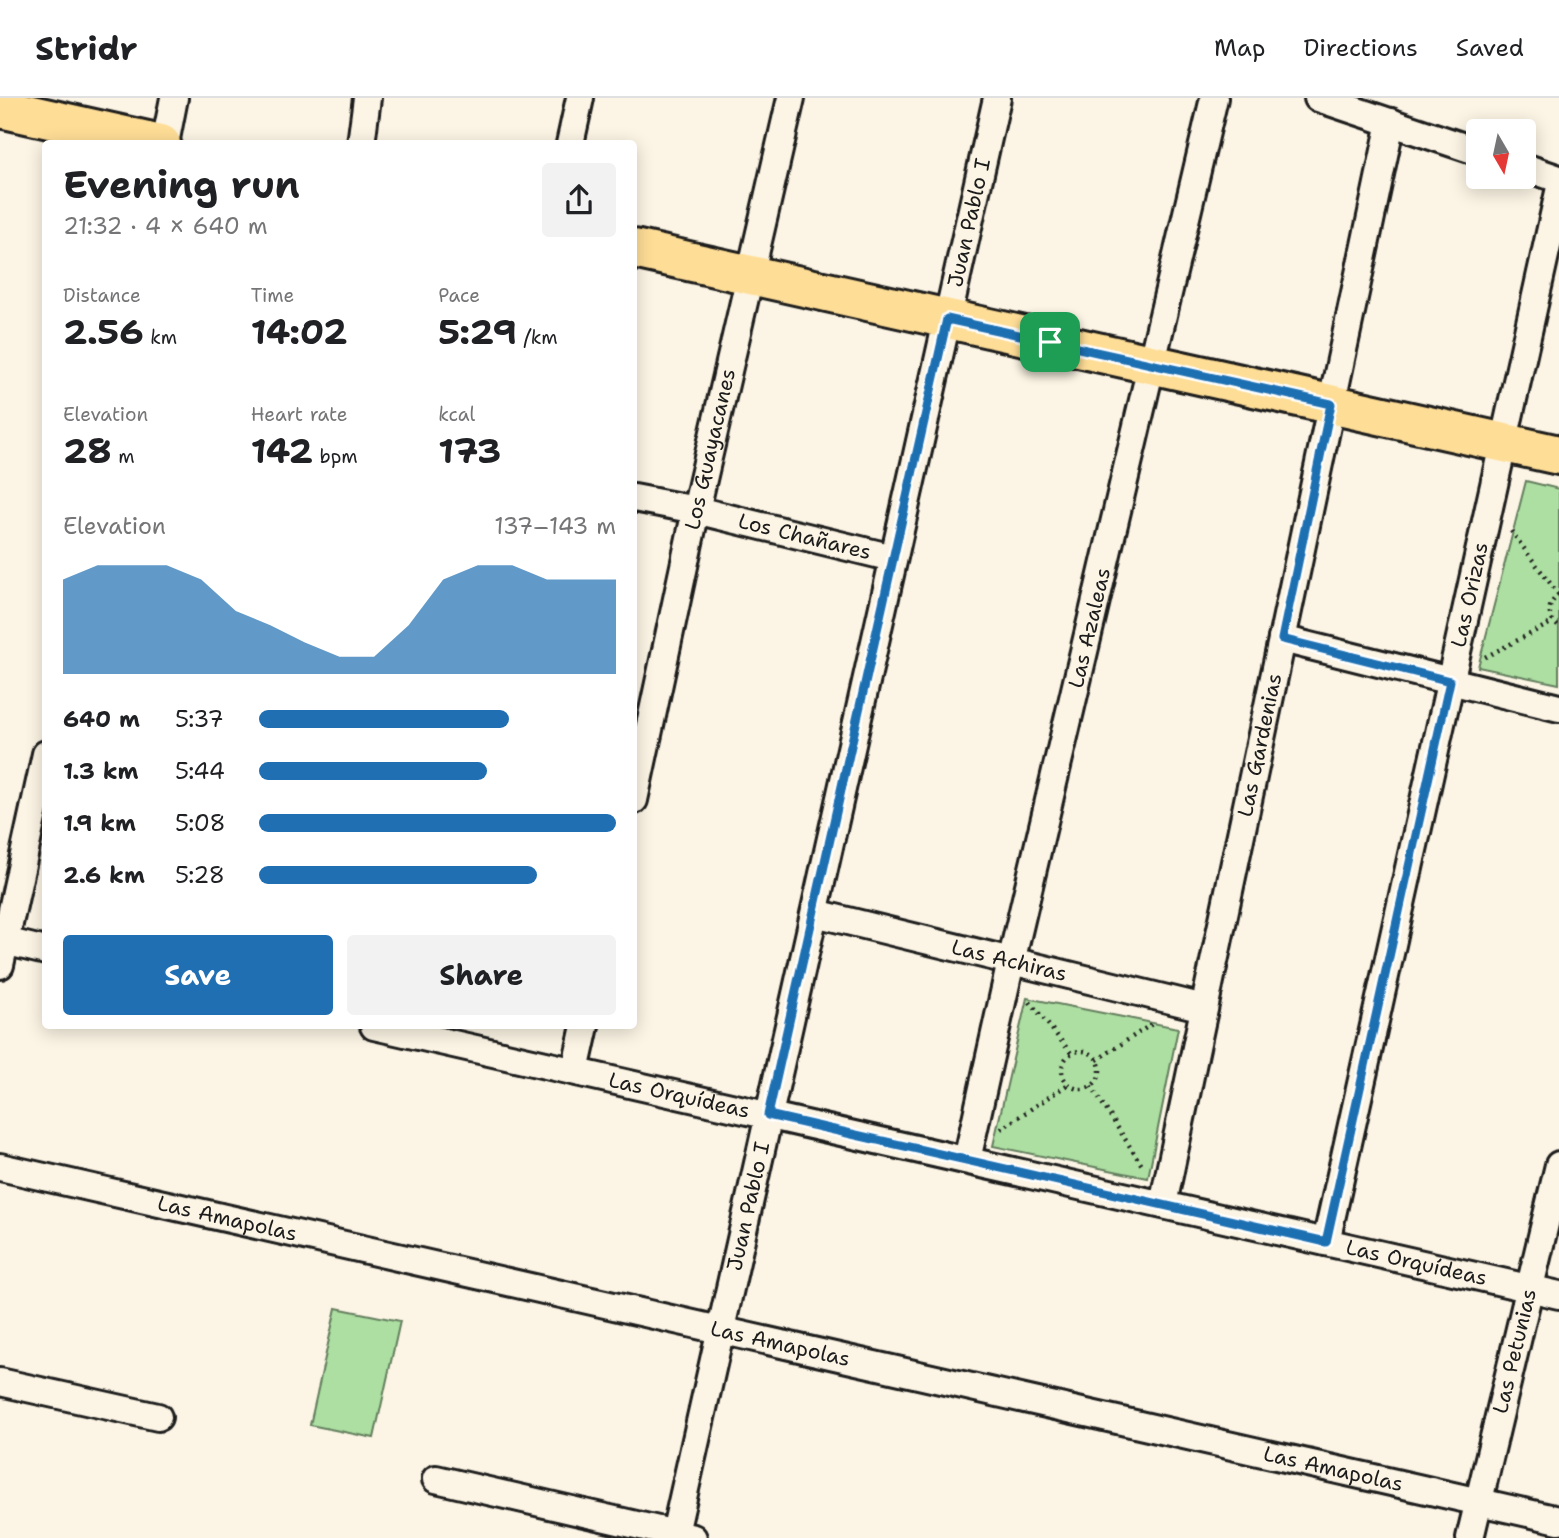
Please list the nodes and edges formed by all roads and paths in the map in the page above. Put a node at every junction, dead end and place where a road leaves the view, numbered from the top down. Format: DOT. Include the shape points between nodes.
graph roads {
  1 [pos="174,98"];
  2 [pos="367,98"];
  3 [pos="580,98"];
  4 [pos="791,98"];
  5 [pos="997,98"];
  6 [pos="1214,98"];
  7 [pos="1318,98"];
  8 [pos="0,108"];
  9 [pos="1391,122"];
  10 [pos="145,140"];
  11 [pos="164,140"];
  12 [pos="362,140"];
  13 [pos="571,140"];
  14 [pos="1466,148"];
  15 [pos="1536,171"];
  16 [pos="1559,179"];
  17 [pos="1559,192"];
  18 [pos="637,250"];
  19 [pos="751,275"];
  20 [pos="947,319"];
  21 [pos="1152,364"];
  22 [pos="1331,404"];
  23 [pos="1503,442"];
  24 [pos="1559,455"];
  25 [pos="637,499"];
  26 [pos="1490,502"];
  27 [pos="696,510"];
  28 [pos="893,558"];
  29 [pos="1559,595"];
  30 [pos="1553,622"];
  31 [pos="1559,627"];
  32 [pos="1282,639"];
  33 [pos="1451,677"];
  34 [pos="1559,708"];
  35 [pos="42,772"];
  36 [pos="637,786"];
  37 [pos="815,913"];
  38 [pos="2,949"];
  39 [pos="42,951"];
  40 [pos="1010,968"];
  41 [pos="1194,1006"];
  42 [pos="391,1029"];
  43 [pos="584,1029"];
  44 [pos="1071,1053"];
  45 [pos="1097,1060"];
  46 [pos="575,1071"];
  47 [pos="1068,1085"];
  48 [pos="1091,1086"];
  49 [pos="768,1115"];
  50 [pos="968,1155"];
  51 [pos="1559,1165"];
  52 [pos="0,1167"];
  53 [pos="1163,1202"];
  54 [pos="1326,1242"];
  55 [pos="1530,1288"];
  56 [pos="1559,1295"];
  57 [pos="719,1330"];
  58 [pos="0,1382"];
  59 [pos="158,1417"];
  60 [pos="436,1479"];
  61 [pos="1479,1502"];
  62 [pos="1559,1520"];
  63 [pos="681,1537"];
  64 [pos="1471,1538"];
  1 -- 11 [label="street"];
  2 -- 12 [label="street"];
  3 -- 13 [label="street"];
  4 -- 19 [label="street, Los Guayacanes"];
  5 -- 20 [label="street, Juan Pablo I"];
  6 -- 21 [label="street, Las Azaleas"];
  7 -- 9 [label="street"];
  8 -- 10 [label="main road"];
  9 -- 14 [label="street"];
  9 -- 22 [label="street, Las Gardenias"];
  15 -- 16 [label="street"];
  17 -- 23 [label="street, Las Orizas"];
  18 -- 19 [label="main road"];
  19 -- 20 [label="main road"];
  19 -- 27 [label="street, Los Guayacanes"];
  20 -- 21 [label="main road"];
  20 -- 28 [label="street, Juan Pablo I"];
  21 -- 22 [label="main road"];
  21 -- 40 [label="street, Las Azaleas"];
  22 -- 23 [label="main road"];
  22 -- 32 [label="street, Las Gardenias"];
  23 -- 24 [label="main road"];
  23 -- 26 [label="street, Las Orizas"];
  25 -- 27 [label="street, Los Chañares"];
  26 -- 29 [label="path"];
  26 -- 33 [label="street, Las Orizas"];
  27 -- 28 [label="street, Los Chañares"];
  27 -- 36 [label="street, Los Guayacanes"];
  28 -- 37 [label="street, Juan Pablo I"];
  29 -- 30 [label="path" via="1549,611"];
  30 -- 31 [label="path"];
  30 -- 33 [label="path"];
  32 -- 33 [label="street"];
  32 -- 41 [label="street, Las Gardenias"];
  33 -- 34 [label="street"];
  33 -- 54 [label="street, Las Orizas"];
  35 -- 38 [label="street"];
  37 -- 40 [label="street, Las Achiras"];
  37 -- 49 [label="street, Juan Pablo I"];
  38 -- 39 [label="street"];
  40 -- 41 [label="street, Las Achiras"];
  40 -- 44 [label="path"];
  40 -- 50 [label="street, Las Azaleas"];
  41 -- 45 [label="path"];
  41 -- 53 [label="street, Las Gardenias"];
  42 -- 46 [label="street, Las Orquídeas"];
  43 -- 46 [label="street"];
  44 -- 45 [label="path" via="1084,1051"];
  44 -- 47 [label="path" via="1061,1068"];
  45 -- 48 [label="path" via="1099,1076"];
  46 -- 49 [label="street, Las Orquídeas"];
  47 -- 48 [label="path" via="1079,1089"];
  47 -- 50 [label="path"];
  48 -- 53 [label="path"];
  49 -- 50 [label="street, Las Orquídeas"];
  49 -- 57 [label="street, Juan Pablo I"];
  50 -- 53 [label="street, Las Orquídeas"];
  51 -- 55 [label="street, Las Petunias"];
  52 -- 57 [label="street, Las Amapolas"];
  53 -- 54 [label="street, Las Orquídeas"];
  54 -- 55 [label="street, Las Orquídeas"];
  55 -- 56 [label="street, Las Orquídeas"];
  55 -- 61 [label="street, Las Petunias"];
  57 -- 61 [label="street, Las Amapolas"];
  57 -- 63 [label="street, Juan Pablo I"];
  58 -- 59 [label="street"];
  60 -- 63 [label="street"];
  61 -- 62 [label="street, Las Amapolas"];
  61 -- 64 [label="street, Las Petunias"];
}
